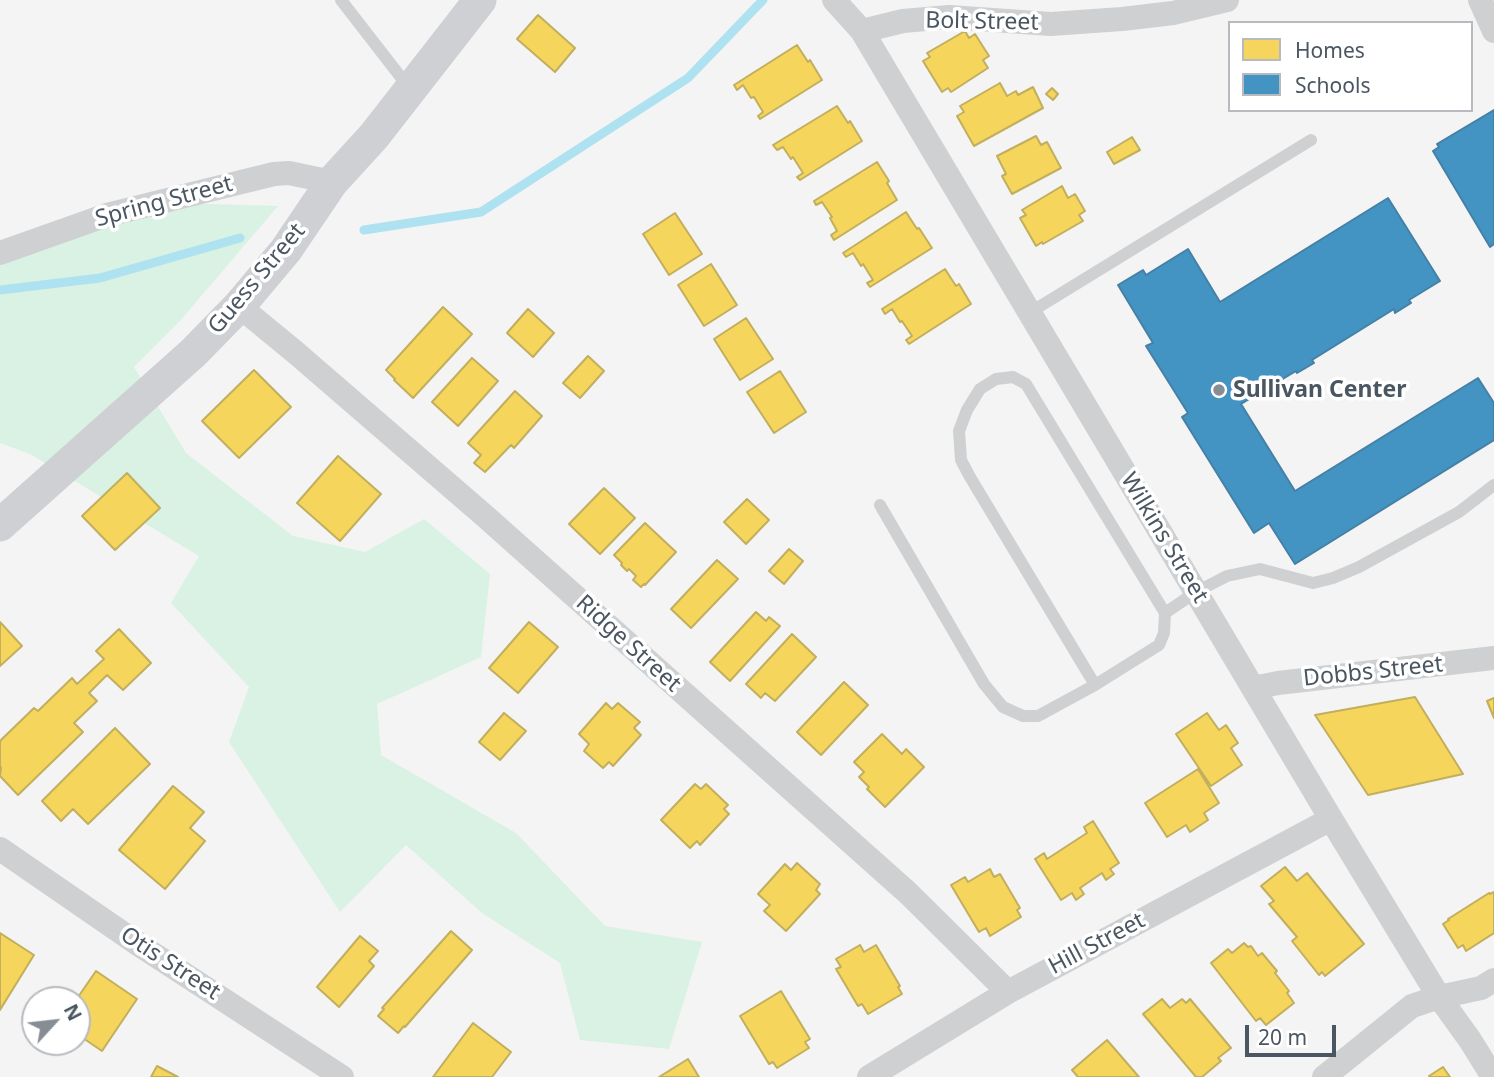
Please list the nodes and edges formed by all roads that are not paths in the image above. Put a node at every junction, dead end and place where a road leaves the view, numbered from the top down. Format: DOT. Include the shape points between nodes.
graph roads {
  1 [pos="341,0"];
  2 [pos="481,0"];
  3 [pos="834,0"];
  4 [pos="1227,0"];
  5 [pos="1480,0"];
  6 [pos="862,31"];
  7 [pos="1494,31"];
  8 [pos="411,89"];
  9 [pos="1311,140"];
  10 [pos="332,182"];
  11 [pos="0,253"];
  12 [pos="239,306"];
  13 [pos="1029,313"];
  14 [pos="1494,485"];
  15 [pos="880,505"];
  16 [pos="0,525"];
  17 [pos="1196,592"];
  18 [pos="1165,613"];
  19 [pos="1494,658"];
  20 [pos="1095,685"];
  21 [pos="1253,688"];
  22 [pos="1331,819"];
  23 [pos="0,849"];
  24 [pos="1494,980"];
  25 [pos="1008,992"];
  26 [pos="1439,997"];
  27 [pos="316,1069"];
  28 [pos="342,1077"];
  29 [pos="869,1077"];
  30 [pos="1324,1077"];
  31 [pos="1493,1077"];
  1 -- 8 [label="lane"];
  2 -- 8 [label="street, Guess Street"];
  3 -- 6 [label="street, Wilkins Street"];
  4 -- 6 [label="street, Bolt Street" via="1122,19 1051,24 949,17"];
  5 -- 7 [label="street"];
  6 -- 13 [label="street, Wilkins Street"];
  8 -- 10 [label="street, Guess Street"];
  9 -- 13 [label="lane"];
  10 -- 11 [label="street, Spring Street" via="274,174 107,215"];
  10 -- 12 [label="street, Guess Street" via="286,250"];
  12 -- 16 [label="street, Guess Street" via="193,353"];
  12 -- 25 [label="street, Ridge Street" via="486,517 908,893"];
  13 -- 17 [label="street, Wilkins Street"];
  14 -- 17 [label="lane" via="1460,512 1333,578 1313,583 1260,569 1227,576"];
  15 -- 20 [label="lane" via="984,684 1003,707 1023,716 1038,716"];
  17 -- 18 [label="lane"];
  17 -- 21 [label="street, Wilkins Street"];
  18 -- 20 [label="lane" via="1159,645"];
  18 -- 20 [label="lane" via="1026,384 1013,377 996,379 980,389 960,431 961,460"];
  19 -- 21 [label="street, Dobbs Street"];
  21 -- 22 [label="street, Wilkins Street"];
  22 -- 25 [label="street, Hill Street"];
  22 -- 26 [label="street, Wilkins Street"];
  23 -- 27 [label="street, Otis Street"];
  24 -- 26 [label="street" via="1481,988"];
  25 -- 29 [label="street, Hill Street"];
  26 -- 30 [label="street" via="1412,1006"];
  26 -- 31 [label="street, Wilkins Street"];
  27 -- 28 [label="street, Otis Street"];
}
